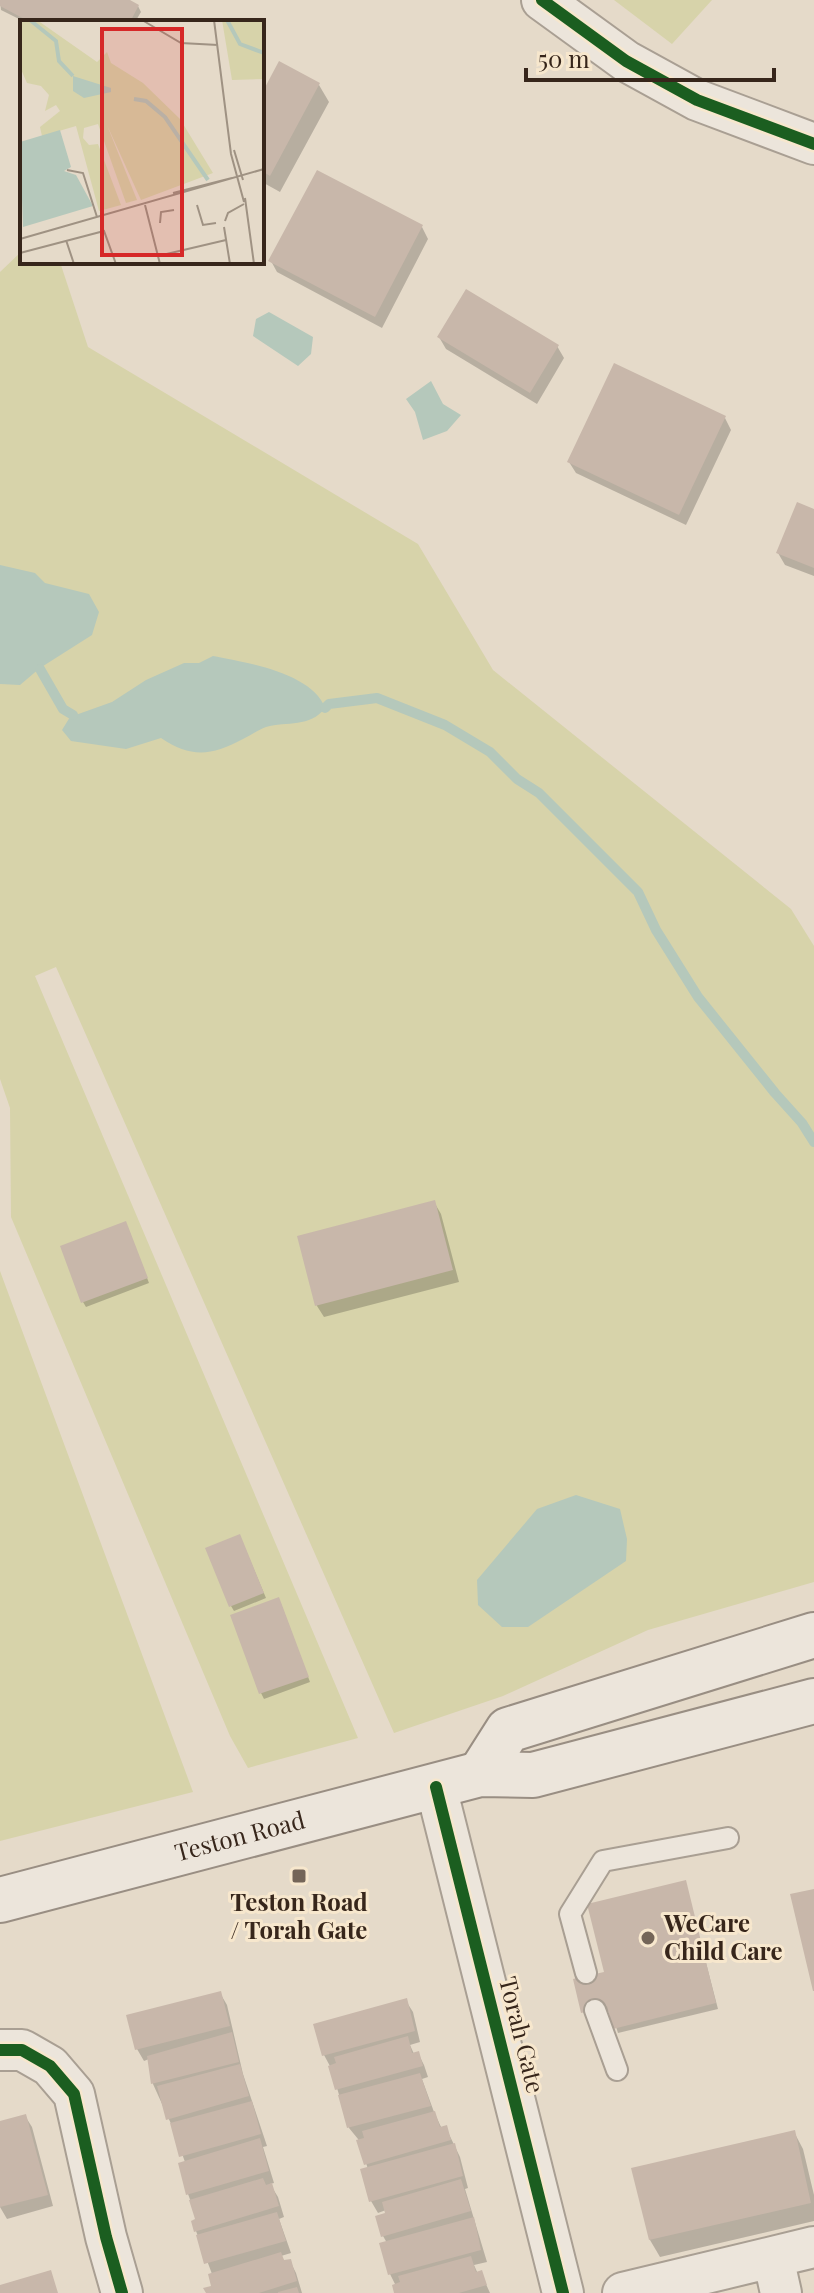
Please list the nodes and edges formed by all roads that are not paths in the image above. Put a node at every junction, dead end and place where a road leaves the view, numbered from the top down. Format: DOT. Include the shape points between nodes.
graph roads {
  1 [pos="542,0"];
  2 [pos="814,144"];
  3 [pos="814,1635"];
  4 [pos="814,1701"];
  5 [pos="480,1774"];
  6 [pos="436,1787"];
  7 [pos="728,1838"];
  8 [pos="0,1900"];
  9 [pos="586,1973"];
  10 [pos="595,2010"];
  11 [pos="0,2050"];
  12 [pos="617,2070"];
  13 [pos="814,2247"];
  14 [pos="777,2275"];
  15 [pos="122,2293"];
  16 [pos="563,2293"];
  17 [pos="623,2293"];
  1 -- 2 [label="street" via="626,61 697,100"];
  3 -- 5 [label="main road" via="508,1730"];
  4 -- 5 [label="main road, Teston Road" via="533,1775"];
  5 -- 6 [label="main road, Teston Road"];
  6 -- 8 [label="main road, Teston Road"];
  6 -- 16 [label="street, Torah Gate"];
  7 -- 9 [label="lane" via="603,1861 570,1914"];
  10 -- 12 [label="lane"];
  11 -- 15 [label="street" via="22,2050 50,2066 74,2094"];
  13 -- 14 [label="street"];
  14 -- 17 [label="street"];
}
